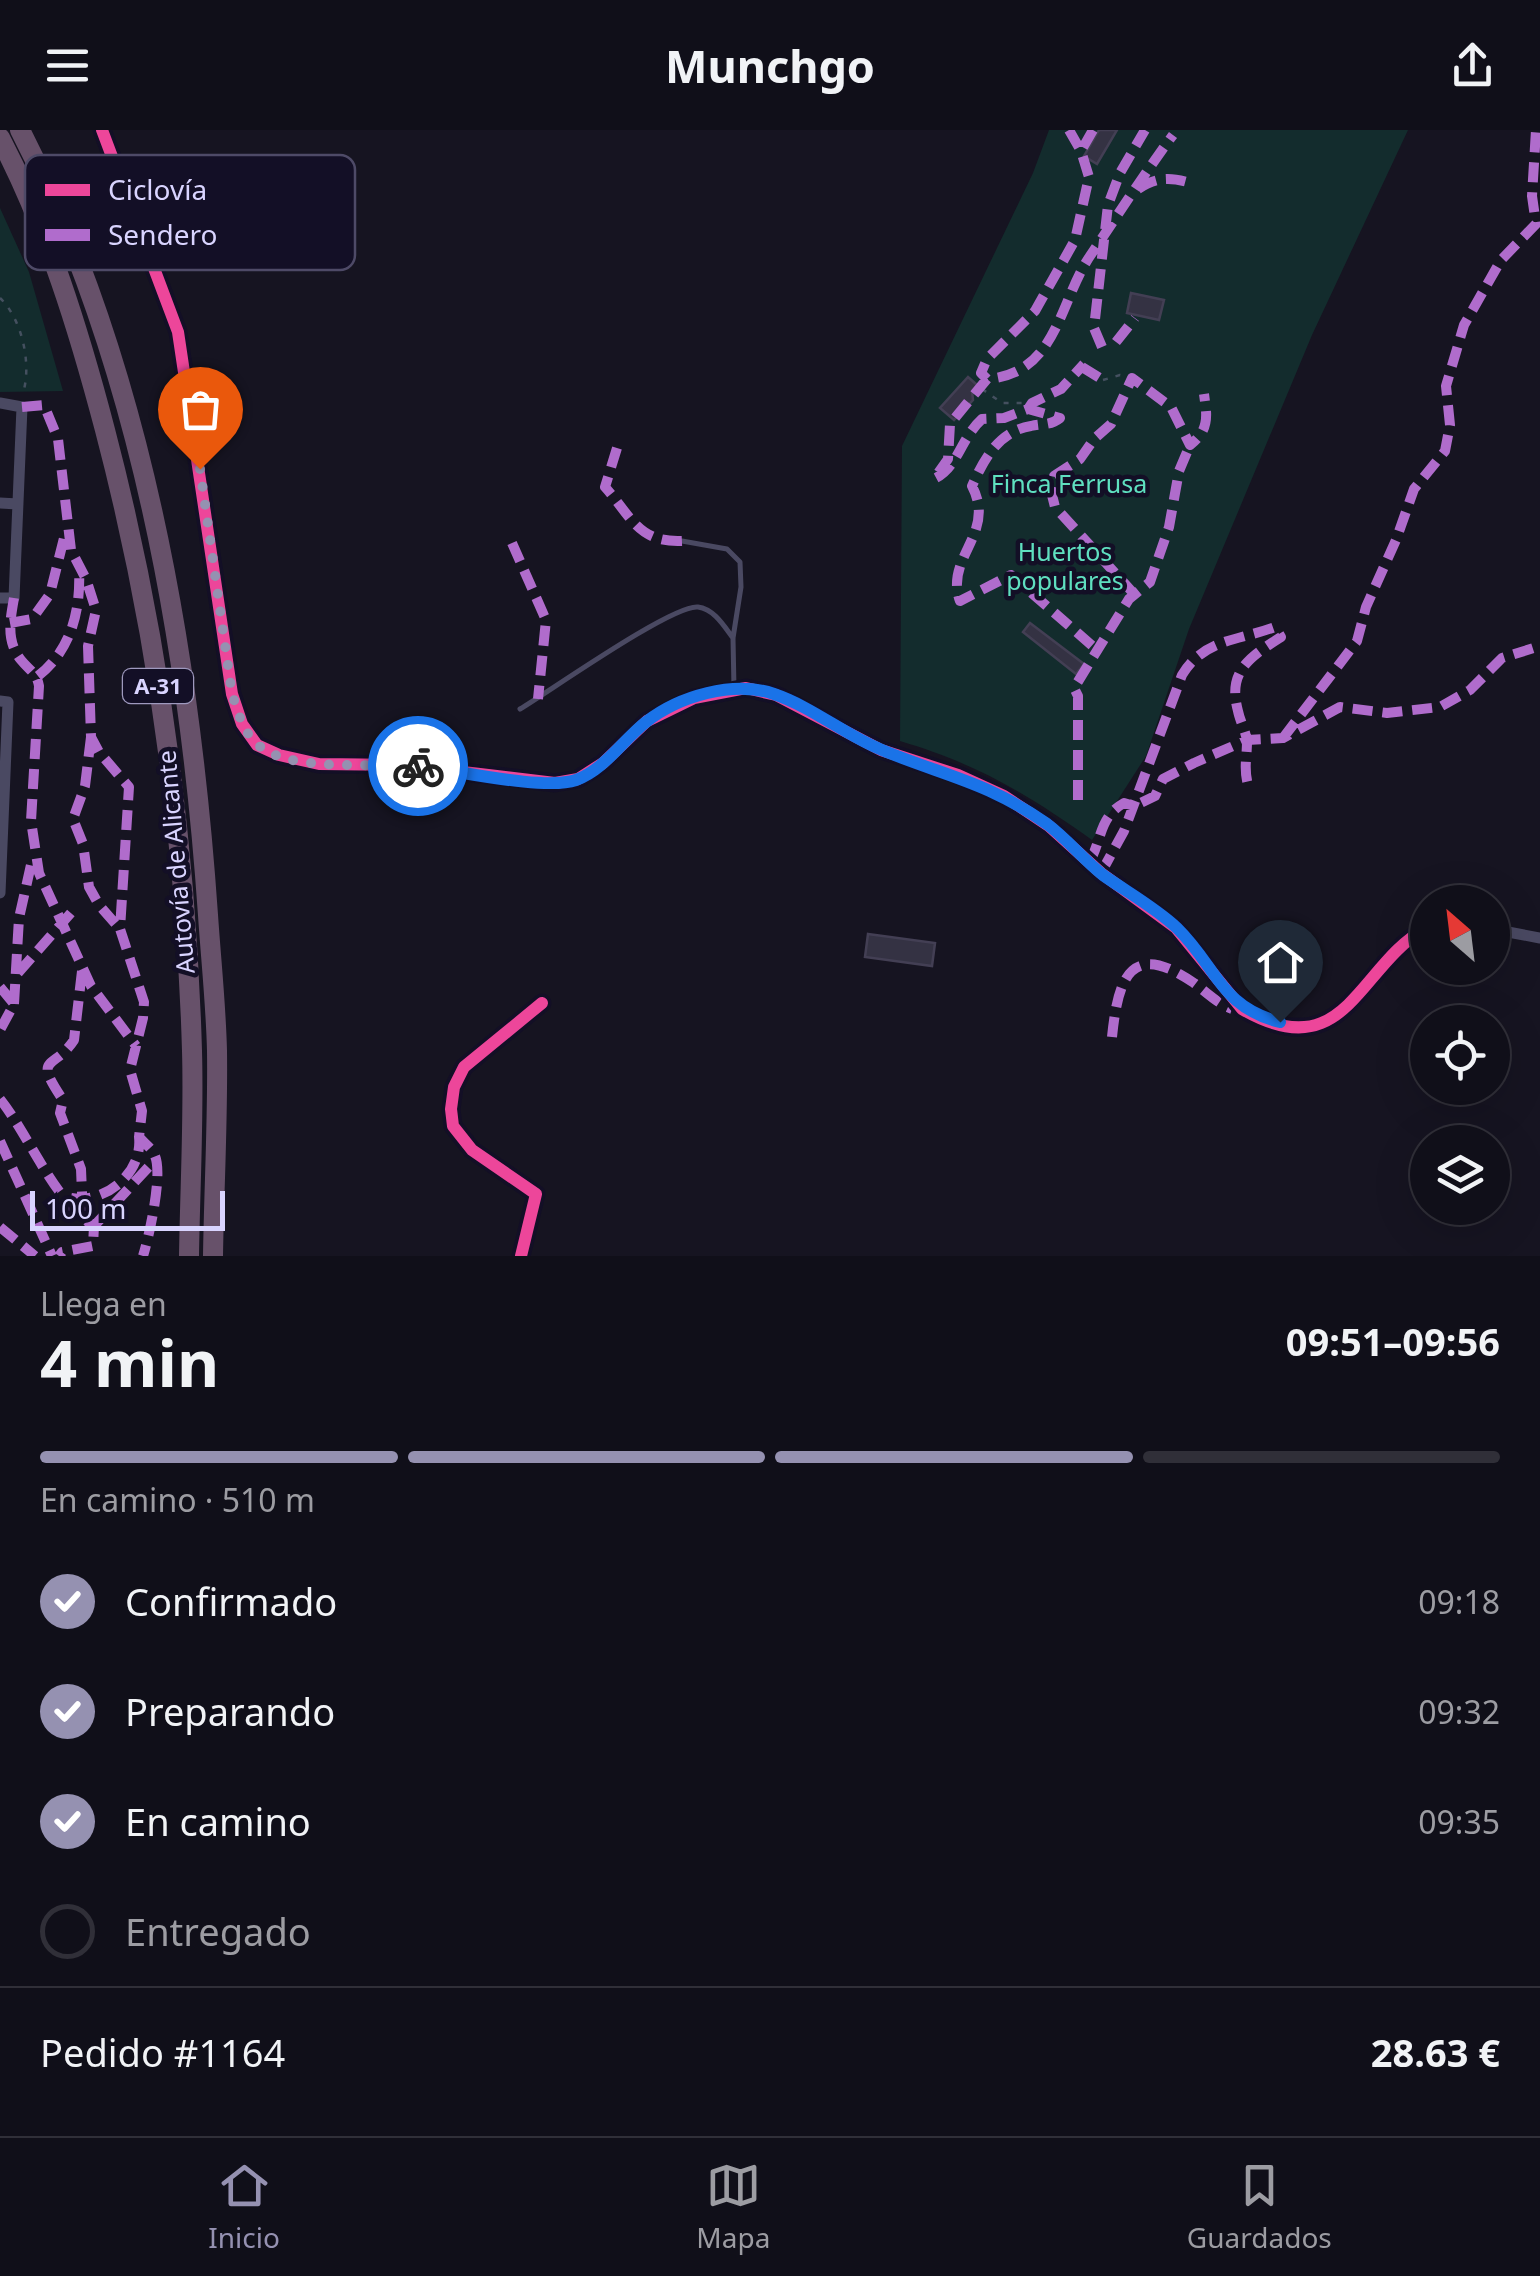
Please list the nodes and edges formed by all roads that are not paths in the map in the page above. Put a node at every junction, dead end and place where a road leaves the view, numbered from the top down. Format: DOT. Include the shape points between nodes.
graph roads {
  1 [pos="20,130"];
  2 [pos="102,130"];
  3 [pos="0,138"];
  4 [pos="31,155"];
  5 [pos="111,155"];
  6 [pos="25,189"];
  7 [pos="56,270"];
  8 [pos="81,270"];
  9 [pos="155,270"];
  10 [pos="0,403"];
  11 [pos="0,503"];
  12 [pos="18,504"];
  13 [pos="682,540"];
  14 [pos="0,598"];
  15 [pos="733,638"];
  16 [pos="734,689"];
  17 [pos="4,701"];
  18 [pos="520,708"];
  19 [pos="2,792"];
  20 [pos="0,889"];
  21 [pos="1510,933"];
  22 [pos="1410,936"];
  23 [pos="1540,938"];
  24 [pos="542,1002"];
  25 [pos="188,1256"];
  26 [pos="213,1256"];
  27 [pos="521,1256"];
  1 -- 4 [label="highway, Autovía de Alicante / A-31"];
  2 -- 5 [label="street"];
  3 -- 6 [label="highway, Autovía de Alicante / A-31"];
  7 -- 25 [label="highway, Autovía de Alicante / A-31" via="92,378 149,624 176,817 192,1052"];
  8 -- 26 [label="highway, Autovía de Alicante / A-31" via="141,468 172,616 201,815 216,1034"];
  9 -- 16 [label="street" via="178,332 232,694 257,746 318,764 568,781 603,762 669,708"];
  10 -- 12 [label="street" via="20,404"];
  11 -- 12 [label="street"];
  12 -- 14 [label="street" via="14,598"];
  13 -- 15 [label="lane" via="727,549 740,562"];
  15 -- 16 [label="lane"];
  15 -- 18 [label="lane" via="718,618 689,607"];
  16 -- 22 [label="street" via="776,695 881,750 1004,796 1176,928 1254,1016 1306,1028 1340,1014"];
  17 -- 19 [label="street"];
  19 -- 20 [label="street"];
  21 -- 23 [label="street"];
  24 -- 27 [label="street" via="464,1067 451,1109 453,1126 472,1150 536,1194"];
}
